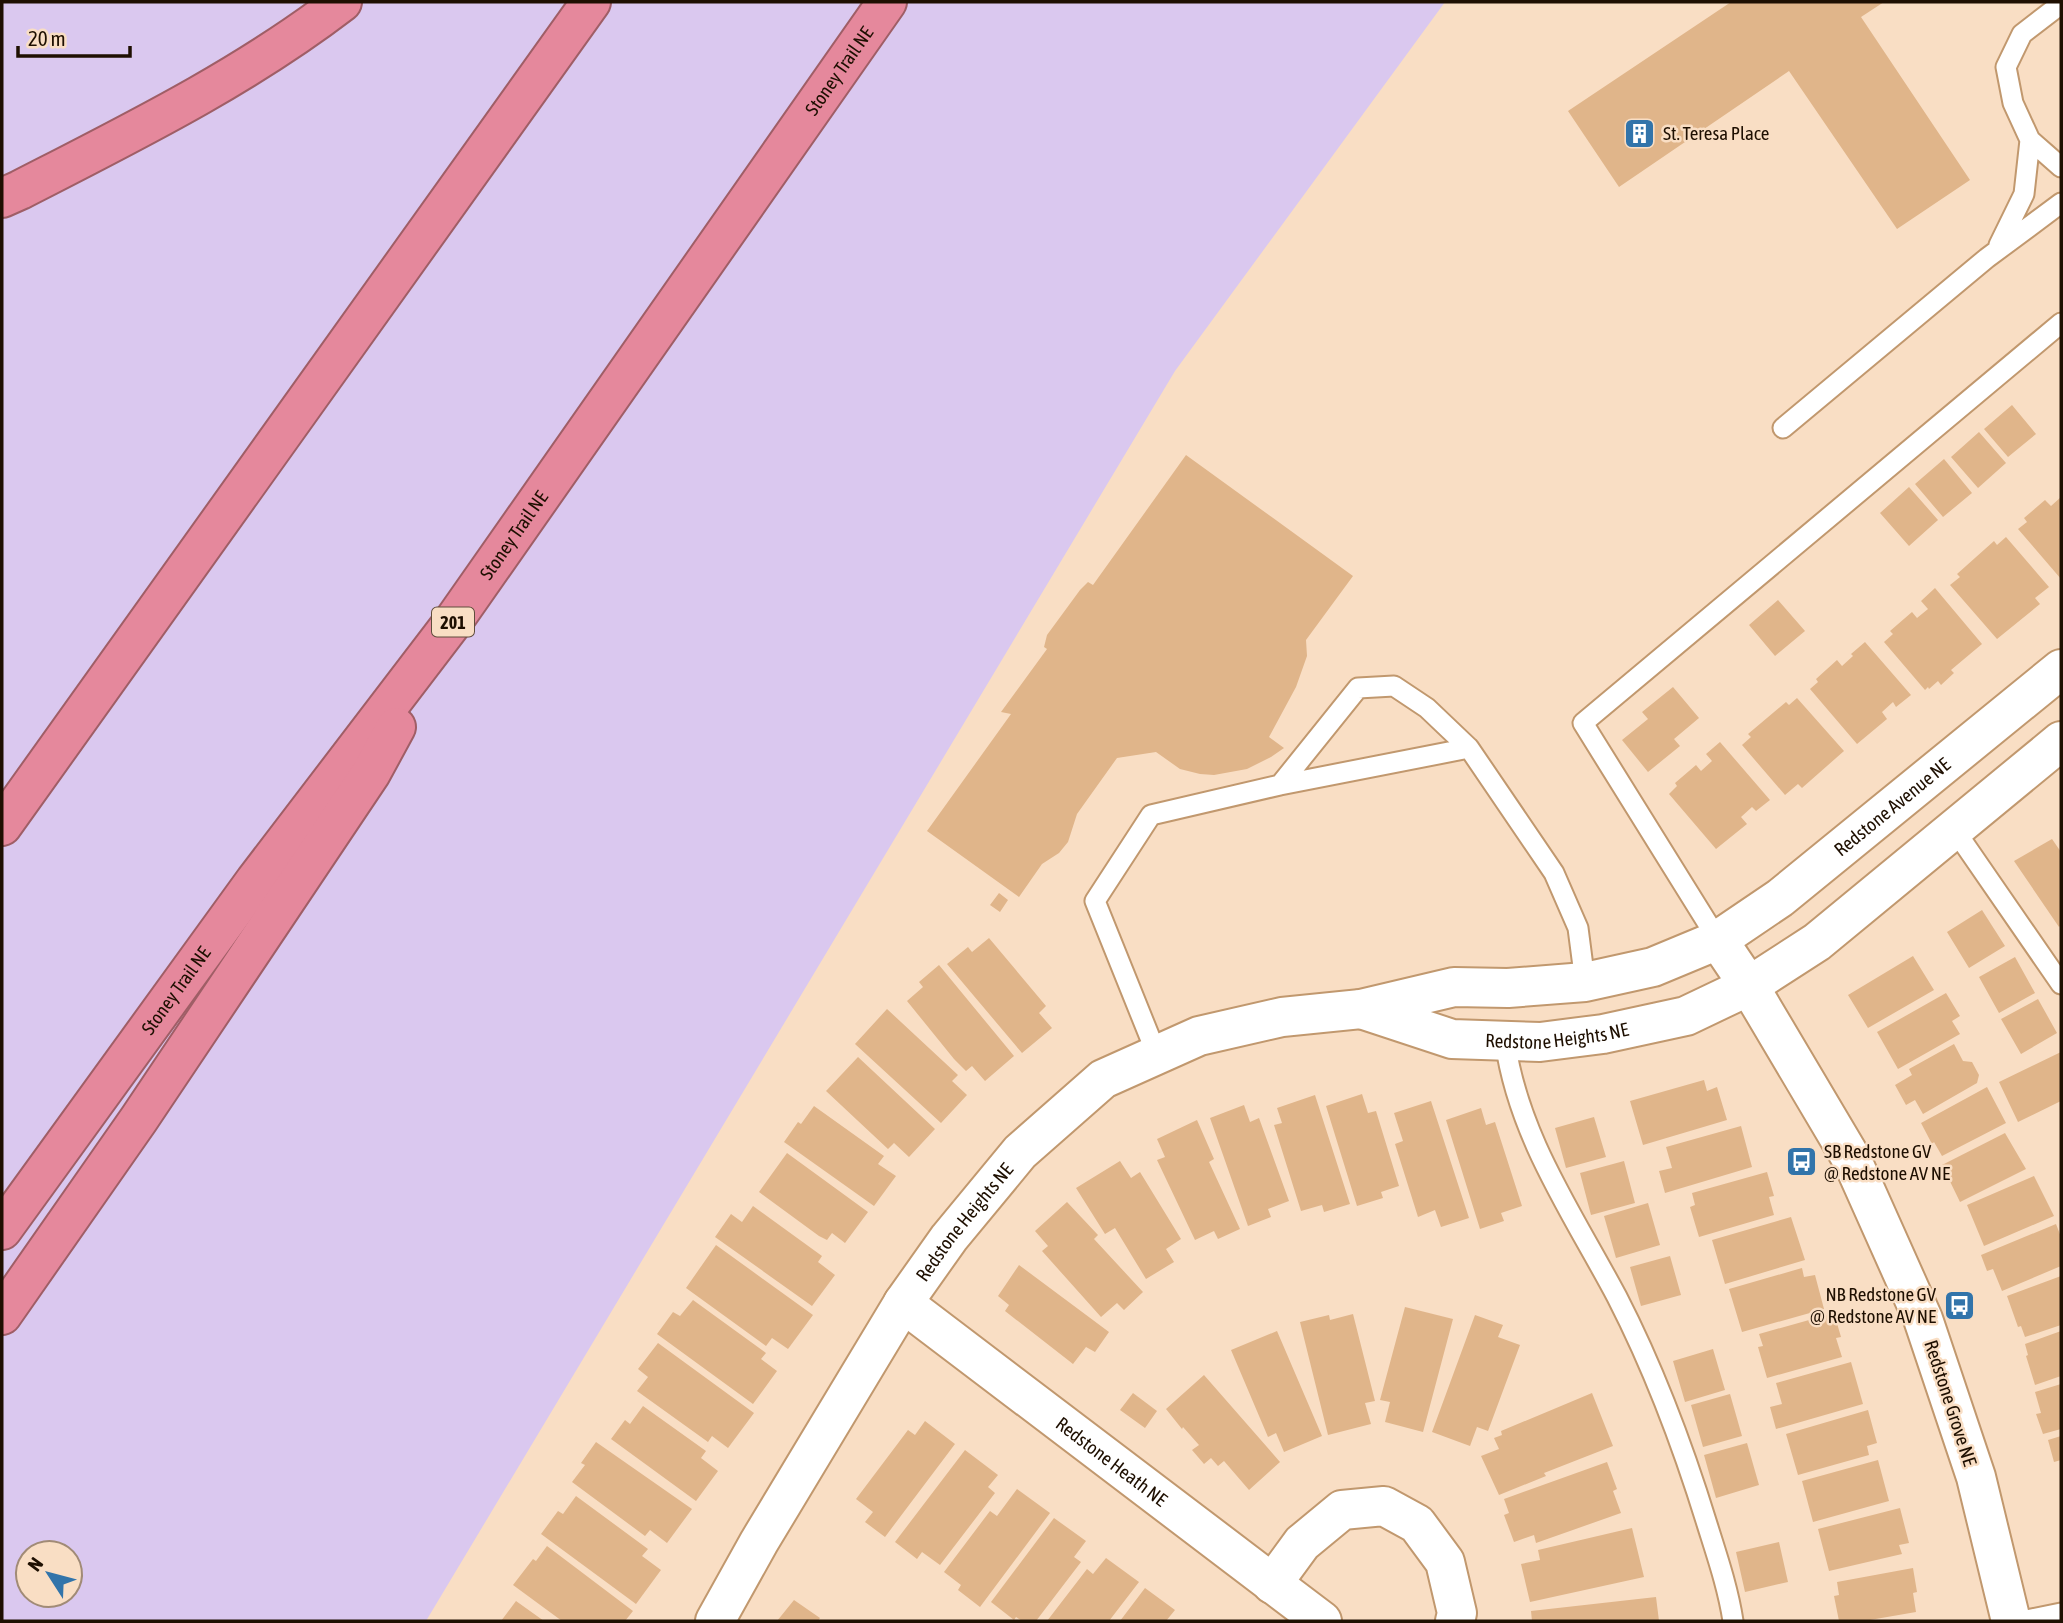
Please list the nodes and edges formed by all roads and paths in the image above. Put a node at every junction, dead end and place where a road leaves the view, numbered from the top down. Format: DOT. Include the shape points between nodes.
graph roads {
  1 [pos="342,2"];
  2 [pos="591,2"];
  3 [pos="887,2"];
  4 [pos="2061,4"];
  5 [pos="2029,140"];
  6 [pos="2061,167"];
  7 [pos="2,198"];
  8 [pos="2061,203"];
  9 [pos="1998,249"];
  10 [pos="2061,323"];
  11 [pos="1783,428"];
  12 [pos="452,623"];
  13 [pos="2061,669"];
  14 [pos="2061,741"];
  15 [pos="1469,748"];
  16 [pos="1280,785"];
  17 [pos="2,825"];
  18 [pos="1954,829"];
  19 [pos="1718,940"];
  20 [pos="1585,982"];
  21 [pos="2061,984"];
  22 [pos="1749,986"];
  23 [pos="1361,1009"];
  24 [pos="1505,1041"];
  25 [pos="1157,1055"];
  26 [pos="2,1230"];
  27 [pos="903,1303"];
  28 [pos="2,1315"];
  29 [pos="1272,1584"];
  30 [pos="2061,1613"];
  31 [pos="715,1621"];
  32 [pos="1322,1621"];
  33 [pos="1455,1621"];
  34 [pos="1733,1621"];
  35 [pos="2011,1621"];
  36 [pos="2022,1621"];
  1 -- 7 [label="highway" via="205,93"];
  2 -- 17 [label="highway"];
  3 -- 12 [label="highway, Stoney Trail NE / 201"];
  4 -- 5 [label="lane" via="2022,34 2006,67 2013,103"];
  5 -- 6 [label="lane"];
  5 -- 9 [label="lane" via="2024,194"];
  8 -- 9 [label="lane"];
  9 -- 11 [label="lane"];
  10 -- 19 [label="lane" via="1583,723"];
  12 -- 26 [label="highway, Stoney Trail NE / 201" via="255,881"];
  12 -- 28 [label="highway" via="371,774"];
  13 -- 19 [label="street, Redstone Avenue NE" via="1780,898"];
  14 -- 18 [label="street"];
  15 -- 16 [label="lane"];
  15 -- 16 [label="lane" via="1427,708 1394,685 1358,688"];
  15 -- 20 [label="lane" via="1554,873 1578,928"];
  16 -- 25 [label="lane" via="1151,815 1095,901"];
  18 -- 21 [label="lane"];
  18 -- 22 [label="street" via="1817,942"];
  19 -- 20 [label="street, Redstone Heights NE" via="1653,968"];
  19 -- 22 [label="street, Redstone Grove NE"];
  20 -- 23 [label="street, Redstone Heights NE" via="1454,987"];
  22 -- 24 [label="street, Redstone Heights NE" via="1686,1016 1603,1034"];
  22 -- 35 [label="street, Redstone Grove NE" via="1851,1158 1923,1320 1976,1477"];
  23 -- 24 [label="street, Redstone Heights NE" via="1452,1039"];
  23 -- 25 [label="street, Redstone Heights NE" via="1282,1017 1199,1037"];
  24 -- 34 [label="lane" via="1519,1105 1542,1161 1649,1363 1694,1482"];
  25 -- 27 [label="street, Redstone Heights NE" via="1103,1079 1020,1152"];
  27 -- 29 [label="street, Redstone Heath NE"];
  27 -- 31 [label="street, Redstone Heights NE"];
  29 -- 32 [label="street, Redstone Heath NE"];
  29 -- 33 [label="street" via="1301,1543 1342,1510 1384,1506 1417,1524 1445,1562"];
  30 -- 36 [label="lane"];
}
